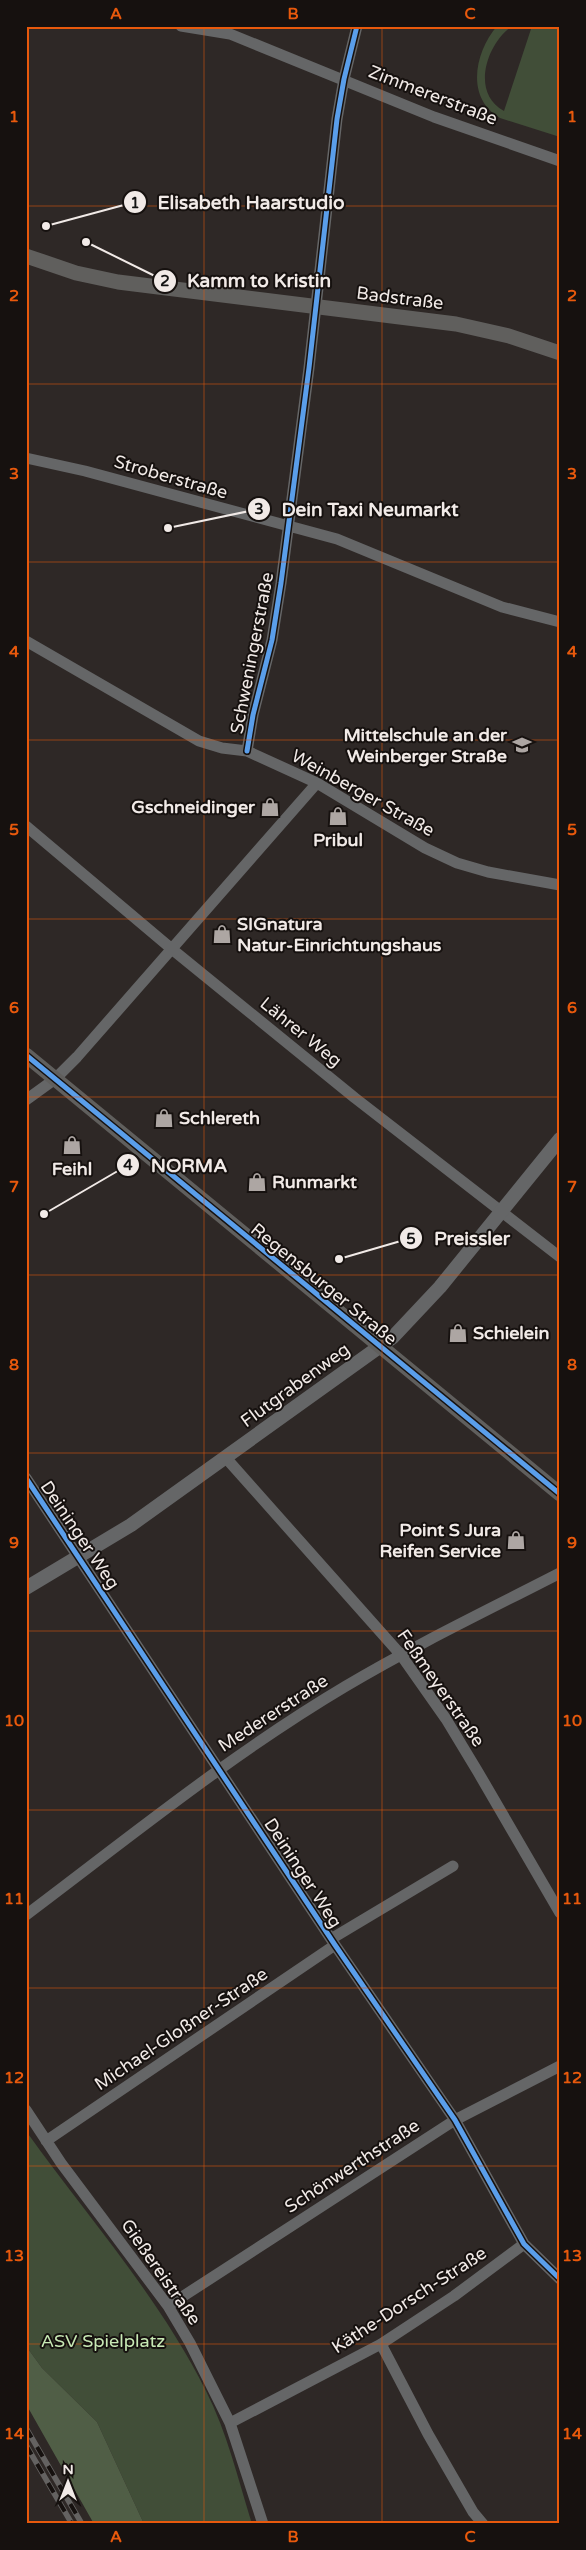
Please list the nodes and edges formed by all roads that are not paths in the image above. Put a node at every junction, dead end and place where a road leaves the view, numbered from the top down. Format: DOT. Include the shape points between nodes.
graph roads {
  1 [pos="181,26"];
  2 [pos="358,26"];
  3 [pos="344,79"];
  4 [pos="560,161"];
  5 [pos="26,256"];
  6 [pos="315,307"];
  7 [pos="560,353"];
  8 [pos="26,458"];
  9 [pos="287,526"];
  10 [pos="560,622"];
  11 [pos="26,641"];
  12 [pos="247,751"];
  13 [pos="317,784"];
  14 [pos="26,826"];
  15 [pos="560,885"];
  16 [pos="173,950"];
  17 [pos="26,1055"];
  18 [pos="55,1079"];
  19 [pos="26,1100"];
  20 [pos="560,1139"];
  21 [pos="502,1210"];
  22 [pos="560,1256"];
  23 [pos="380,1347"];
  24 [pos="226,1458"];
  25 [pos="26,1478"];
  26 [pos="560,1494"];
  27 [pos="76,1557"];
  28 [pos="560,1573"];
  29 [pos="26,1588"];
  30 [pos="401,1655"];
  31 [pos="219,1769"];
  32 [pos="453,1866"];
  33 [pos="560,1913"];
  34 [pos="26,1915"];
  35 [pos="333,1942"];
  36 [pos="560,2066"];
  37 [pos="26,2110"];
  38 [pos="455,2120"];
  39 [pos="46,2141"];
  40 [pos="524,2244"];
  41 [pos="560,2278"];
  42 [pos="168,2306"];
  43 [pos="382,2344"];
  44 [pos="230,2423"];
  45 [pos="263,2524"];
  46 [pos="483,2524"];
  1 -- 3 [label="street, Zimmererstraße" via="230,34"];
  2 -- 3 [label="street, Schweningerstraße"];
  3 -- 4 [label="street, Zimmererstraße" via="434,117"];
  3 -- 6 [label="street, Schweningerstraße"];
  5 -- 6 [label="main road, Badstraße" via="102,280"];
  6 -- 7 [label="main road, Badstraße" via="456,324 509,336"];
  6 -- 9 [label="street, Schweningerstraße"];
  8 -- 9 [label="street, Stroberstraße"];
  9 -- 10 [label="street, Stroberstraße" via="338,539 502,607"];
  9 -- 12 [label="street, Schweningerstraße" via="272,640"];
  11 -- 12 [label="street, Weinberger Straße" via="199,740 222,748"];
  12 -- 13 [label="street, Weinberger Straße"];
  13 -- 15 [label="street, Weinberger Straße" via="432,852 457,863"];
  13 -- 16 [label="street"];
  14 -- 16 [label="street, Lährer Weg"];
  16 -- 18 [label="street"];
  16 -- 21 [label="street, Lährer Weg" via="412,1145"];
  17 -- 18 [label="main road, Regensburger Straße"];
  18 -- 19 [label="street"];
  18 -- 23 [label="main road, Regensburger Straße"];
  20 -- 21 [label="street, Flutgrabenweg"];
  21 -- 22 [label="street, Lährer Weg"];
  21 -- 23 [label="street, Flutgrabenweg" via="418,1312"];
  23 -- 24 [label="street, Flutgrabenweg"];
  23 -- 26 [label="main road, Regensburger Straße"];
  24 -- 27 [label="street, Flutgrabenweg" via="131,1525"];
  24 -- 30 [label="street, Feßmeyerstraße"];
  25 -- 27 [label="street, Deininger Weg"];
  27 -- 29 [label="street, Flutgrabenweg"];
  27 -- 31 [label="street, Deininger Weg"];
  28 -- 30 [label="street, Medererstraße"];
  30 -- 31 [label="street, Medererstraße" via="345,1686"];
  30 -- 33 [label="street, Feßmeyerstraße" via="455,1734"];
  31 -- 34 [label="street, Medererstraße"];
  31 -- 35 [label="street, Deininger Weg"];
  32 -- 35 [label="street, Deininger Weg"];
  35 -- 38 [label="street, Deininger Weg"];
  35 -- 39 [label="street, Michael-Gloßner-Straße"];
  36 -- 38 [label="street, Schönwerthstraße"];
  37 -- 39 [label="street, Gießereistraße"];
  38 -- 40 [label="street, Deininger Weg"];
  38 -- 42 [label="street, Schönwerthstraße"];
  39 -- 42 [label="street, Gießereistraße"];
  40 -- 41 [label="street, Deininger Weg"];
  40 -- 43 [label="street, Käthe-Dorsch-Straße"];
  42 -- 44 [label="street, Gießereistraße"];
  43 -- 44 [label="street, Käthe-Dorsch-Straße"];
  43 -- 46 [label="street" via="428,2434"];
  44 -- 45 [label="street, Gießereistraße"];
}
